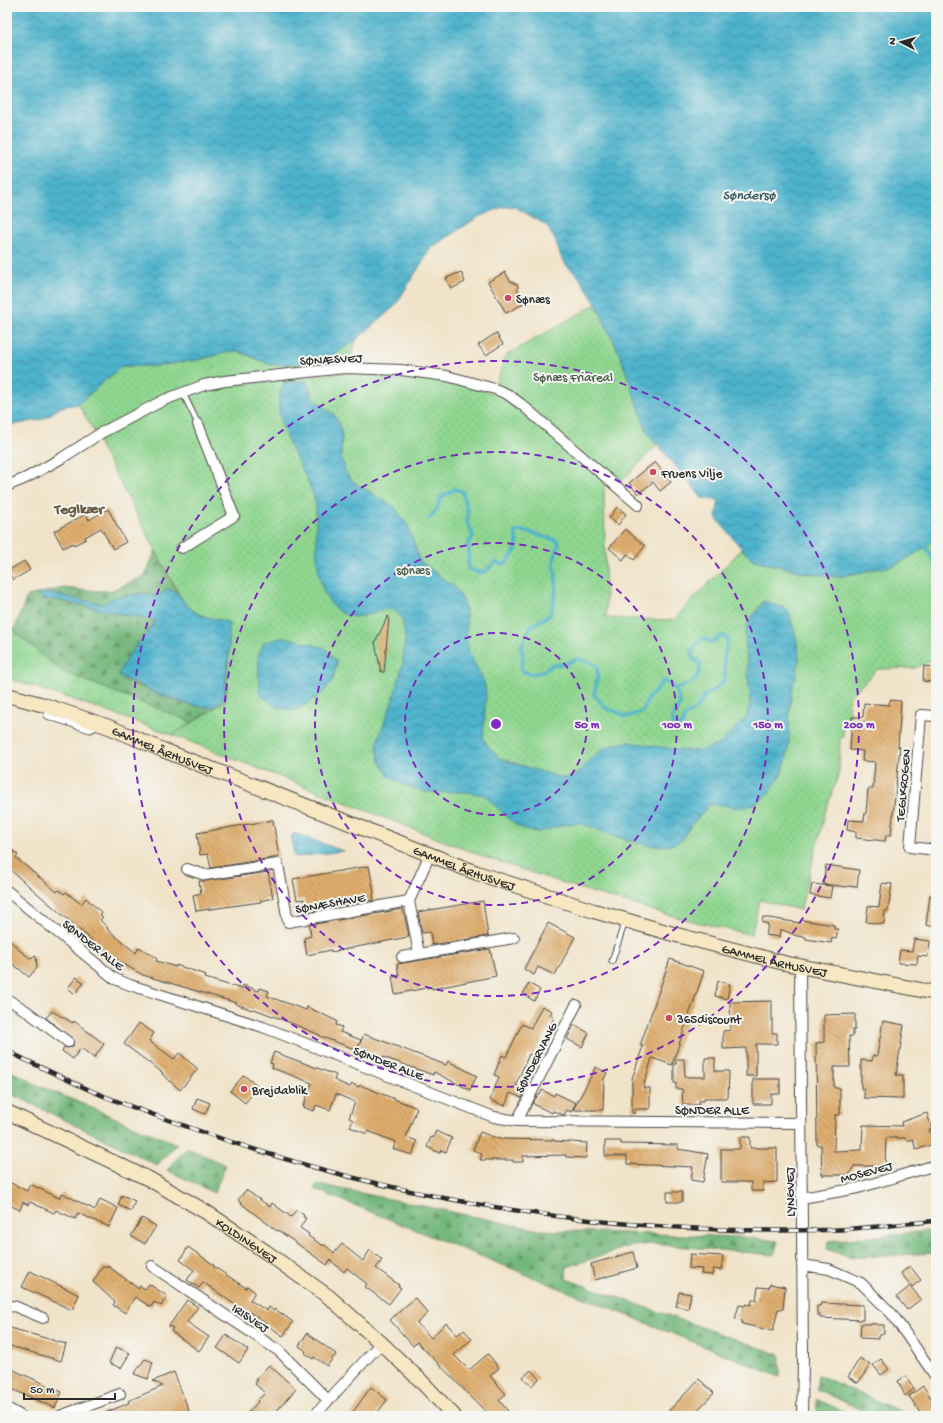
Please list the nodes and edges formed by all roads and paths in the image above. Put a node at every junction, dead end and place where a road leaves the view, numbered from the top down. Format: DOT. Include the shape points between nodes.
graph roads {
  1 [pos="183,393"];
  2 [pos="198,424"];
  3 [pos="7,486"];
  4 [pos="638,505"];
  5 [pos="182,548"];
  6 [pos="7,696"];
  7 [pos="936,716"];
  8 [pos="936,850"];
  9 [pos="430,854"];
  10 [pos="187,868"];
  11 [pos="7,890"];
  12 [pos="409,901"];
  13 [pos="626,920"];
  14 [pos="514,938"];
  15 [pos="419,954"];
  16 [pos="402,957"];
  17 [pos="612,961"];
  18 [pos="800,967"];
  19 [pos="936,993"];
  20 [pos="7,1000"];
  21 [pos="576,1006"];
  22 [pos="68,1042"];
  23 [pos="7,1112"];
  24 [pos="517,1121"];
  25 [pos="802,1123"];
  26 [pos="936,1165"];
  27 [pos="802,1198"];
  28 [pos="802,1265"];
  29 [pos="152,1266"];
  30 [pos="7,1307"];
  31 [pos="43,1318"];
  32 [pos="381,1343"];
  33 [pos="936,1377"];
  34 [pos="120,1394"];
  35 [pos="328,1400"];
  36 [pos="7,1408"];
  37 [pos="21,1416"];
  38 [pos="60,1416"];
  39 [pos="314,1416"];
  40 [pos="454,1416"];
  41 [pos="802,1416"];
  1 -- 2 [label="lane"];
  1 -- 3 [label="street, SØNÆSVEJ" via="125,420 26,478"];
  1 -- 4 [label="street, SØNÆSVEJ" via="225,380 345,368 401,370 447,376 496,389 512,397"];
  2 -- 5 [label="street" via="234,516"];
  6 -- 9 [label="street, GAMMEL ÅRHUSVEJ" via="102,724"];
  7 -- 8 [label="street, TEGLKROGEN" via="921,715 910,847"];
  9 -- 12 [label="street"];
  9 -- 13 [label="street, GAMMEL ÅRHUSVEJ" via="497,879"];
  10 -- 12 [label="street, SØNÆSHAVE" via="205,875 278,864 288,922"];
  11 -- 24 [label="street, SØNDER ALLE" via="115,978 130,985 263,1027 494,1117"];
  12 -- 15 [label="street"];
  13 -- 17 [label="lane"];
  13 -- 18 [label="street, GAMMEL ÅRHUSVEJ"];
  14 -- 15 [label="street"];
  15 -- 16 [label="street"];
  18 -- 19 [label="street, GAMMEL ÅRHUSVEJ"];
  18 -- 25 [label="street, LYNGVEJ"];
  20 -- 22 [label="street"];
  21 -- 24 [label="street, SØNDERVANG"];
  23 -- 32 [label="street, KOLDINGVEJ" via="150,1179 206,1212 329,1297"];
  24 -- 25 [label="street, SØNDER ALLE"];
  25 -- 27 [label="street, LYNGVEJ"];
  26 -- 27 [label="street, MOSEVEJ" via="858,1188"];
  27 -- 28 [label="street, LYNGVEJ"];
  28 -- 33 [label="street" via="829,1269 861,1283 892,1314"];
  28 -- 41 [label="street, LYNGVEJ"];
  29 -- 35 [label="street, IRISVEJ" via="279,1351"];
  30 -- 31 [label="street" via="14,1306"];
  32 -- 35 [label="street"];
  32 -- 40 [label="street, KOLDINGVEJ"];
  34 -- 38 [label="street"];
  35 -- 39 [label="street"];
  36 -- 37 [label="street"];
}
